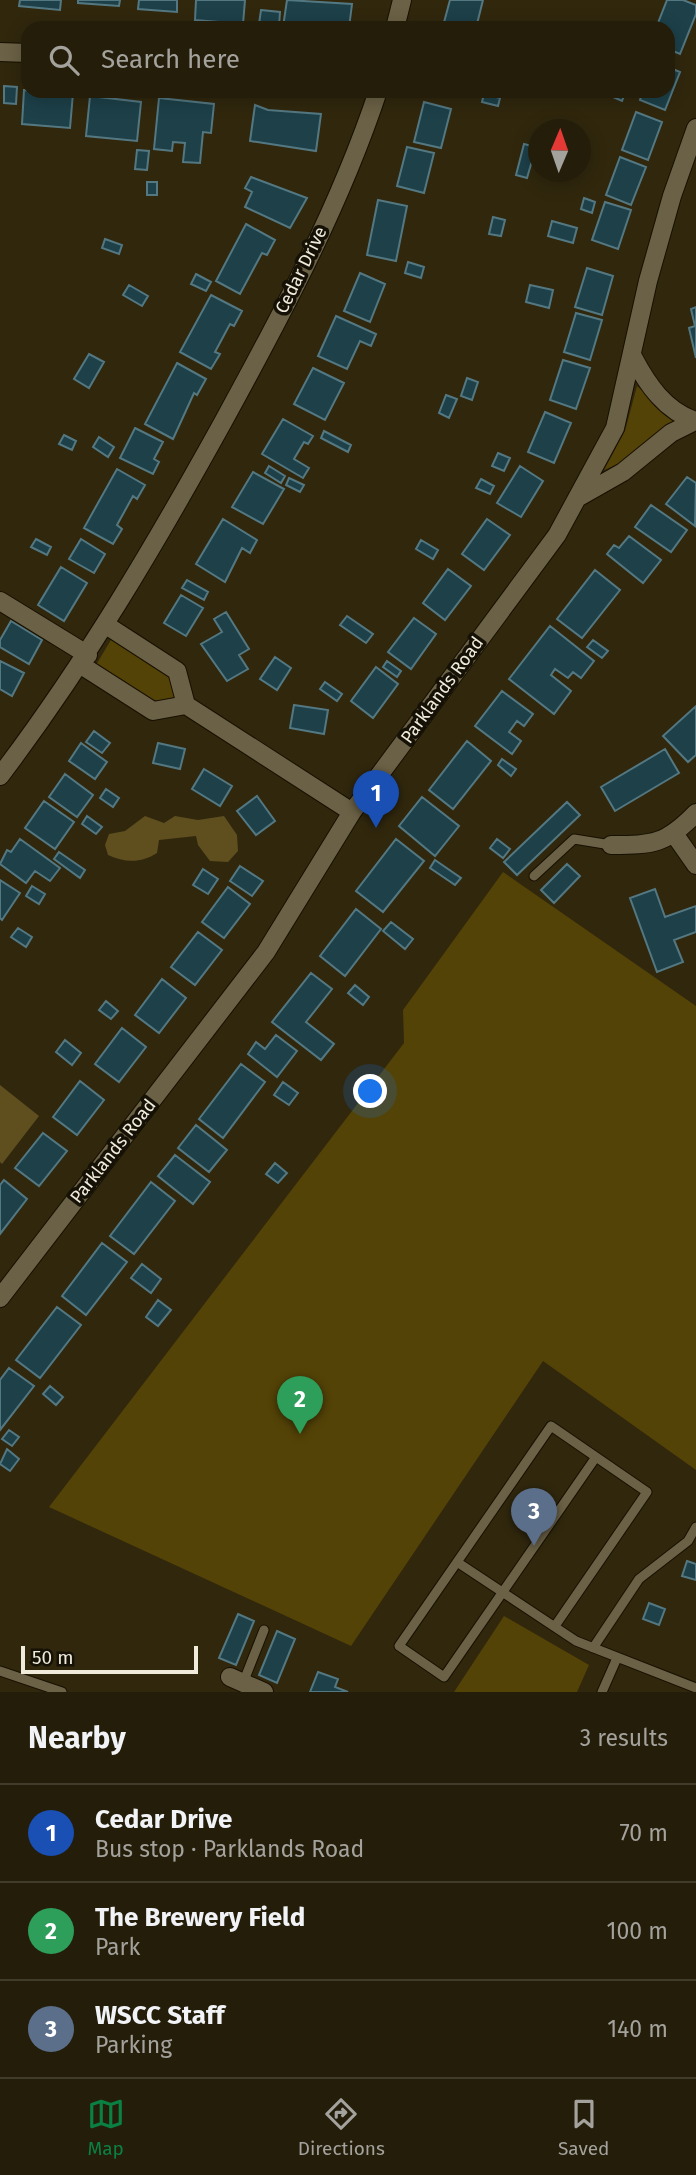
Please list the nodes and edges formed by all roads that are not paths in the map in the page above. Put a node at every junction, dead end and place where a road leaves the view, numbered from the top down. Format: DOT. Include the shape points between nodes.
graph roads {
  1 [pos="402,0"];
  2 [pos="397,21"];
  3 [pos="0,52"];
  4 [pos="21,53"];
  5 [pos="374,98"];
  6 [pos="696,128"];
  7 [pos="633,357"];
  8 [pos="696,421"];
  9 [pos="578,497"];
  10 [pos="0,601"];
  11 [pos="106,625"];
  12 [pos="84,660"];
  13 [pos="186,705"];
  14 [pos="0,776"];
  15 [pos="352,812"];
  16 [pos="696,813"];
  17 [pos="675,835"];
  18 [pos="611,845"];
  19 [pos="696,865"];
  20 [pos="534,876"];
  21 [pos="0,1298"];
  22 [pos="596,1457"];
  23 [pos="696,1527"];
  24 [pos="457,1562"];
  25 [pos="503,1592"];
  26 [pos="555,1626"];
  27 [pos="264,1630"];
  28 [pos="593,1648"];
  29 [pos="617,1658"];
  30 [pos="0,1671"];
  31 [pos="236,1680"];
  32 [pos="696,1688"];
  33 [pos="62,1692"];
  34 [pos="264,1692"];
  35 [pos="602,1692"];
  1 -- 2 [label="street"];
  3 -- 4 [label="street"];
  5 -- 11 [label="street, Cedar Drive" via="348,171 278,318"];
  6 -- 7 [label="street, Parklands Road" via="671,196"];
  7 -- 8 [label="street" via="647,383 674,411"];
  7 -- 9 [label="street, Parklands Road" via="615,428"];
  8 -- 9 [label="street"];
  9 -- 15 [label="street, Parklands Road" via="557,535"];
  10 -- 12 [label="street"];
  11 -- 12 [label="street, Cedar Drive"];
  11 -- 13 [label="street" via="177,671"];
  12 -- 13 [label="street" via="153,711"];
  12 -- 14 [label="street, Cedar Drive"];
  13 -- 15 [label="street"];
  15 -- 21 [label="street, Parklands Road" via="266,952"];
  16 -- 17 [label="street"];
  17 -- 18 [label="street" via="645,845"];
  17 -- 19 [label="street"];
  18 -- 20 [label="lane" via="574,839"];
  22 -- 24 [label="lane" via="551,1426"];
  22 -- 25 [label="lane"];
  22 -- 26 [label="lane" via="647,1492"];
  23 -- 28 [label="lane" via="688,1541 639,1579"];
  24 -- 25 [label="lane"];
  24 -- 25 [label="lane" via="399,1646 444,1677"];
  25 -- 26 [label="lane"];
  26 -- 28 [label="lane"];
  27 -- 31 [label="lane"];
  28 -- 29 [label="lane"];
  29 -- 32 [label="lane"];
  29 -- 35 [label="lane"];
  30 -- 33 [label="lane"];
  31 -- 34 [label="street"];
}
